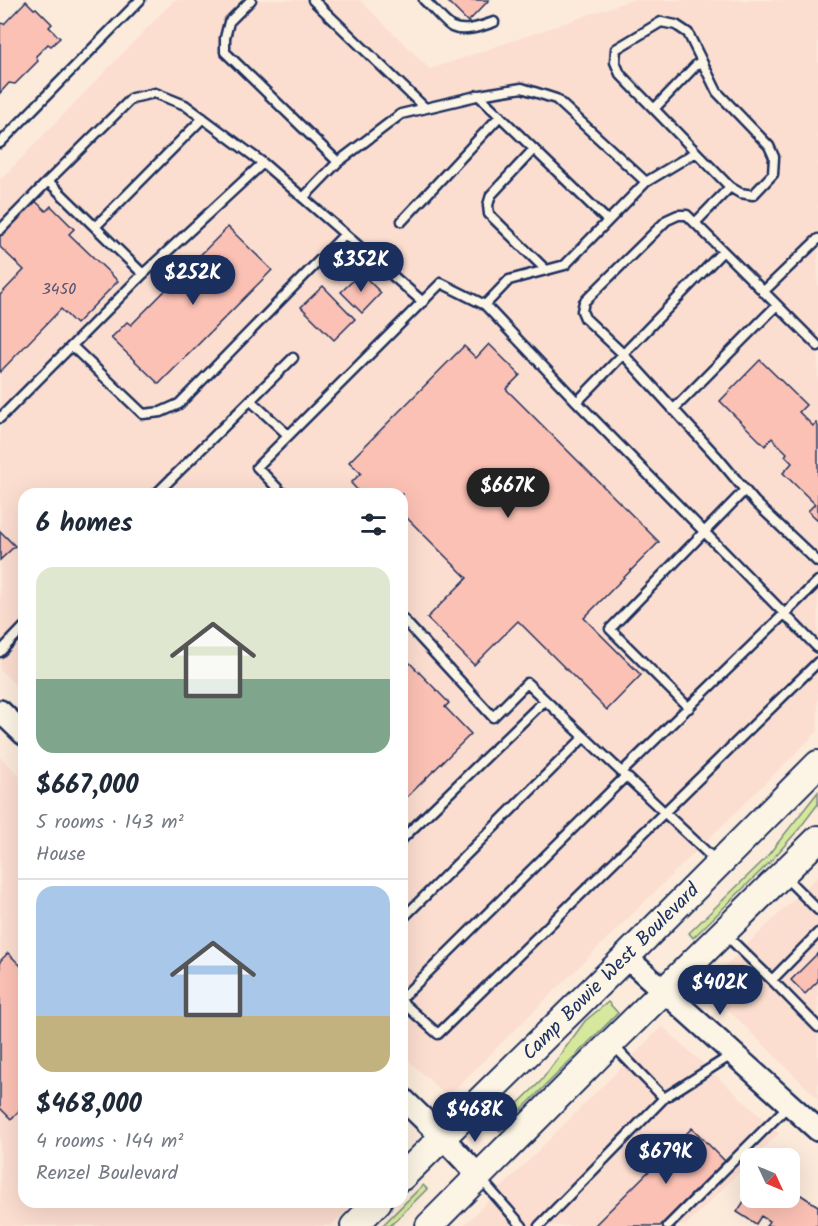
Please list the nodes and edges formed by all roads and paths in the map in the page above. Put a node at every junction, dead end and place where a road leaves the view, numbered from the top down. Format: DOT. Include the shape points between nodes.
graph roads {
  1 [pos="140,0"];
  2 [pos="251,0"];
  3 [pos="313,0"];
  4 [pos="424,0"];
  5 [pos="494,21"];
  6 [pos="701,60"];
  7 [pos="478,95"];
  8 [pos="425,108"];
  9 [pos="654,109"];
  10 [pos="500,116"];
  11 [pos="202,118"];
  12 [pos="0,143"];
  13 [pos="534,149"];
  14 [pos="696,152"];
  15 [pos="338,162"];
  16 [pos="262,163"];
  17 [pos="48,181"];
  18 [pos="646,182"];
  19 [pos="730,187"];
  20 [pos="303,198"];
  21 [pos="402,221"];
  22 [pos="608,221"];
  23 [pos="695,224"];
  24 [pos="95,227"];
  25 [pos="0,230"];
  26 [pos="345,234"];
  27 [pos="818,239"];
  28 [pos="723,251"];
  29 [pos="546,270"];
  30 [pos="143,274"];
  31 [pos="764,292"];
  32 [pos="423,302"];
  33 [pos="484,305"];
  34 [pos="777,305"];
  35 [pos="818,331"];
  36 [pos="810,339"];
  37 [pos="72,346"];
  38 [pos="818,346"];
  39 [pos="623,354"];
  40 [pos="293,358"];
  41 [pos="250,401"];
  42 [pos="577,402"];
  43 [pos="673,410"];
  44 [pos="0,418"];
  45 [pos="288,435"];
  46 [pos="162,488"];
  47 [pos="277,488"];
  48 [pos="745,490"];
  49 [pos="705,531"];
  50 [pos="818,562"];
  51 [pos="818,581"];
  52 [pos="785,614"];
  53 [pos="408,625"];
  54 [pos="18,633"];
  55 [pos="818,648"];
  56 [pos="0,652"];
  57 [pos="818,662"];
  58 [pos="545,700"];
  59 [pos="688,708"];
  60 [pos="0,711"];
  61 [pos="18,729"];
  62 [pos="584,737"];
  63 [pos="818,764"];
  64 [pos="624,774"];
  65 [pos="665,813"];
  66 [pos="408,833"];
  67 [pos="818,839"];
  68 [pos="718,864"];
  69 [pos="782,874"];
  70 [pos="818,910"];
  71 [pos="408,913"];
  72 [pos="723,933"];
  73 [pos="818,933"];
  74 [pos="626,957"];
  75 [pos="772,980"];
  76 [pos="664,992"];
  77 [pos="408,994"];
  78 [pos="408,1006"];
  79 [pos="818,1027"];
  80 [pos="611,1043"];
  81 [pos="734,1054"];
  82 [pos="664,1098"];
  83 [pos="408,1104"];
  84 [pos="790,1104"];
  85 [pos="818,1130"];
  86 [pos="442,1137"];
  87 [pos="408,1172"];
  88 [pos="479,1176"];
  89 [pos="372,1208"];
  90 [pos="354,1226"];
  91 [pos="429,1226"];
  92 [pos="522,1226"];
  93 [pos="539,1226"];
  94 [pos="668,1226"];
  1 -- 12 [label="lane"];
  2 -- 15 [label="lane" via="229,22 225,52"];
  3 -- 8 [label="lane"];
  4 -- 5 [label="lane" via="451,26 463,29"];
  6 -- 9 [label="lane"];
  6 -- 9 [label="lane" via="688,33 661,22 616,50 620,74"];
  6 -- 19 [label="lane" via="717,92 769,146 774,158 773,174 753,195"];
  7 -- 8 [label="lane"];
  7 -- 10 [label="lane"];
  7 -- 18 [label="lane" via="522,88 556,99"];
  8 -- 15 [label="lane" via="401,114"];
  9 -- 14 [label="lane"];
  10 -- 13 [label="lane"];
  10 -- 21 [label="lane"];
  11 -- 16 [label="lane"];
  11 -- 17 [label="lane" via="185,105 155,93 132,98"];
  11 -- 24 [label="lane"];
  13 -- 22 [label="lane"];
  13 -- 29 [label="lane" via="491,195 488,205 489,214"];
  14 -- 18 [label="lane"];
  14 -- 19 [label="lane"];
  15 -- 20 [label="lane"];
  16 -- 20 [label="lane"];
  16 -- 30 [label="lane"];
  17 -- 24 [label="lane"];
  17 -- 25 [label="lane"];
  18 -- 22 [label="lane"];
  19 -- 23 [label="lane"];
  20 -- 26 [label="lane"];
  22 -- 29 [label="lane" via="566,264"];
  23 -- 28 [label="lane"];
  23 -- 39 [label="lane" via="687,215 668,220 584,302 585,318"];
  24 -- 30 [label="lane"];
  26 -- 32 [label="lane"];
  26 -- 37 [label="lane" via="179,404 161,412 142,414"];
  27 -- 31 [label="lane"];
  28 -- 31 [label="lane"];
  28 -- 39 [label="lane"];
  29 -- 33 [label="lane" via="508,280"];
  30 -- 37 [label="lane"];
  31 -- 34 [label="lane"];
  32 -- 33 [label="lane" via="441,283"];
  32 -- 45 [label="lane"];
  33 -- 42 [label="lane"];
  34 -- 36 [label="lane"];
  34 -- 43 [label="lane"];
  35 -- 36 [label="lane"];
  36 -- 38 [label="lane"];
  37 -- 44 [label="lane"];
  39 -- 42 [label="lane"];
  39 -- 43 [label="lane"];
  40 -- 41 [label="lane"];
  41 -- 45 [label="lane"];
  41 -- 46 [label="lane"];
  42 -- 49 [label="lane"];
  43 -- 48 [label="lane"];
  45 -- 47 [label="lane" via="257,467"];
  48 -- 49 [label="lane"];
  48 -- 50 [label="lane"];
  49 -- 52 [label="lane"];
  49 -- 59 [label="lane" via="610,629"];
  51 -- 52 [label="lane"];
  52 -- 55 [label="lane"];
  52 -- 59 [label="lane"];
  53 -- 58 [label="lane" via="493,717 527,683"];
  54 -- 56 [label="lane"];
  57 -- 65 [label="lane"];
  58 -- 62 [label="lane"];
  58 -- 66 [label="lane"];
  59 -- 64 [label="lane"];
  60 -- 61 [label="street"];
  62 -- 64 [label="lane"];
  62 -- 71 [label="lane"];
  63 -- 68 [label="main road, Camp Bowie West Boulevard"];
  64 -- 65 [label="lane"];
  64 -- 77 [label="lane"];
  65 -- 68 [label="lane"];
  65 -- 78 [label="lane" via="438,1034"];
  67 -- 69 [label="main road"];
  68 -- 74 [label="main road, Camp Bowie West Boulevard"];
  69 -- 70 [label="lane"];
  69 -- 72 [label="main road"];
  72 -- 75 [label="lane"];
  72 -- 76 [label="main road"];
  73 -- 75 [label="lane"];
  74 -- 76 [label="street"];
  74 -- 86 [label="main road, Camp Bowie West Boulevard"];
  75 -- 79 [label="lane"];
  76 -- 80 [label="main road"];
  76 -- 81 [label="street"];
  80 -- 82 [label="lane"];
  80 -- 88 [label="main road"];
  81 -- 82 [label="lane"];
  81 -- 84 [label="street"];
  82 -- 93 [label="lane"];
  83 -- 86 [label="street"];
  84 -- 85 [label="street"];
  84 -- 94 [label="lane"];
  86 -- 87 [label="main road, Camp Bowie West Boulevard"];
  86 -- 88 [label="street"];
  88 -- 91 [label="main road"];
  88 -- 92 [label="lane"];
  89 -- 90 [label="main road"];
}
